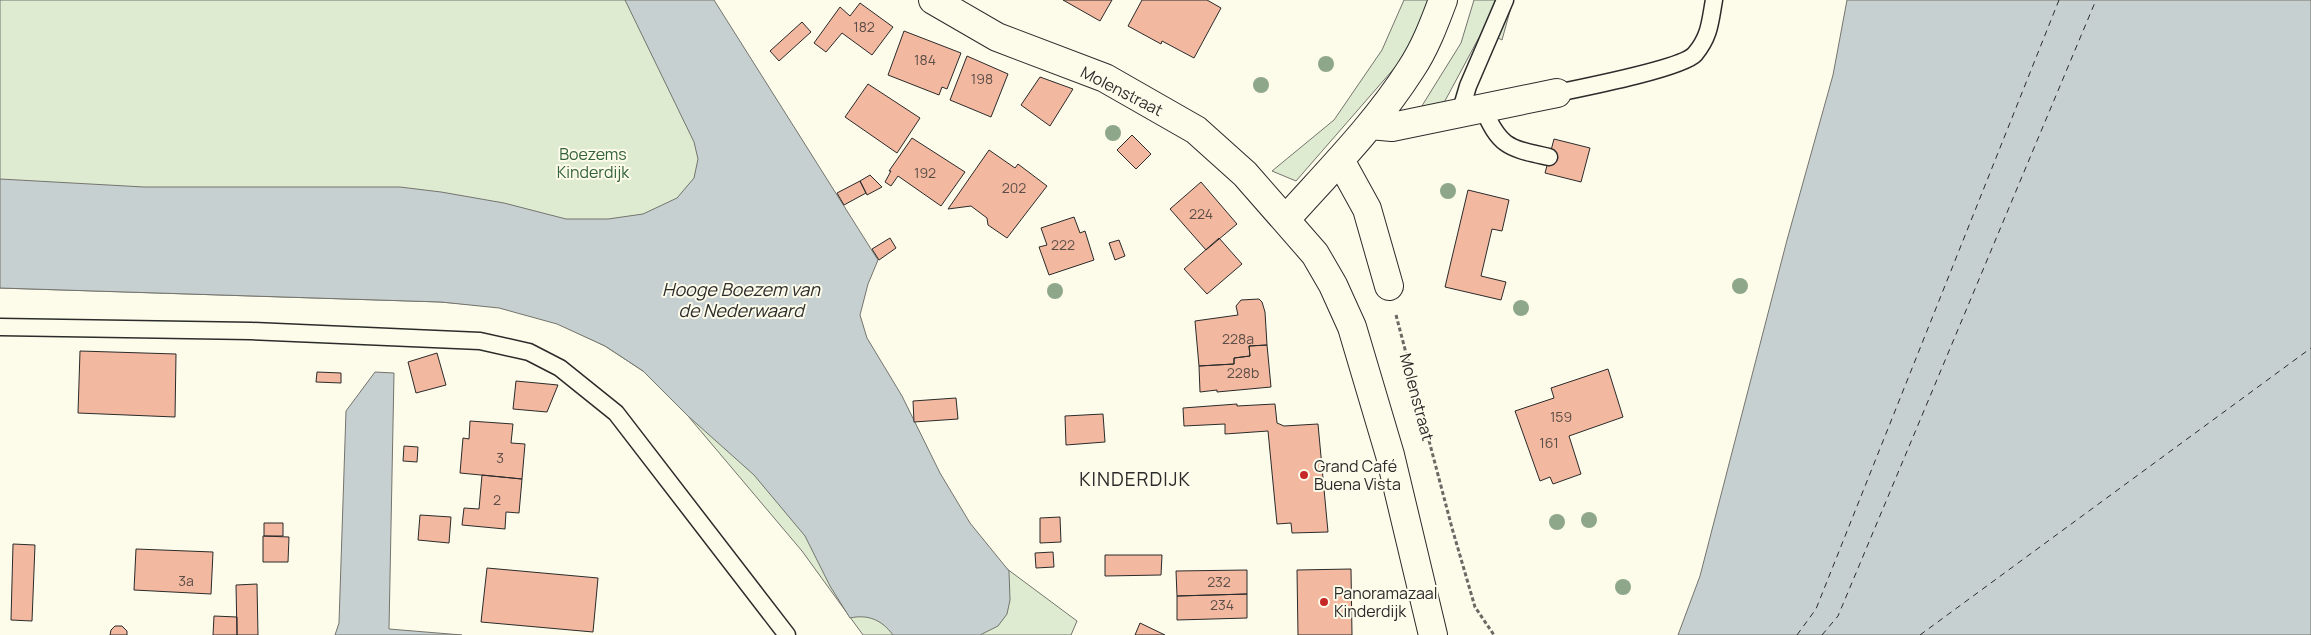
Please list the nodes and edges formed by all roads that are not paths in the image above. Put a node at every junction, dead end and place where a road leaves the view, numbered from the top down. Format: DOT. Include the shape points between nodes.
graph roads {
  1 [pos="933,0"];
  2 [pos="1443,0"];
  3 [pos="1504,0"];
  4 [pos="1714,0"];
  5 [pos="1558,93"];
  6 [pos="1472,110"];
  7 [pos="1370,125"];
  8 [pos="1549,157"];
  9 [pos="1340,160"];
  10 [pos="1286,219"];
  11 [pos="1389,286"];
  12 [pos="0,327"];
  13 [pos="787,635"];
  14 [pos="1433,635"];
  1 -- 10 [label="street, Molenstraat" via="997,38 1105,78 1196,130 1245,174"];
  2 -- 7 [label="street" via="1411,69"];
  3 -- 6 [label="lane" via="1468,86"];
  4 -- 5 [label="lane" via="1708,35 1693,56 1664,68"];
  5 -- 6 [label="street"];
  6 -- 7 [label="street" via="1392,127"];
  6 -- 8 [label="lane" via="1506,145"];
  7 -- 9 [label="street"];
  9 -- 10 [label="street"];
  9 -- 11 [label="street" via="1367,208"];
  10 -- 14 [label="street, Molenstraat" via="1315,254 1352,327 1390,455"];
  12 -- 13 [label="lane" via="251,331 480,341 529,352 560,368 616,413"];
}
